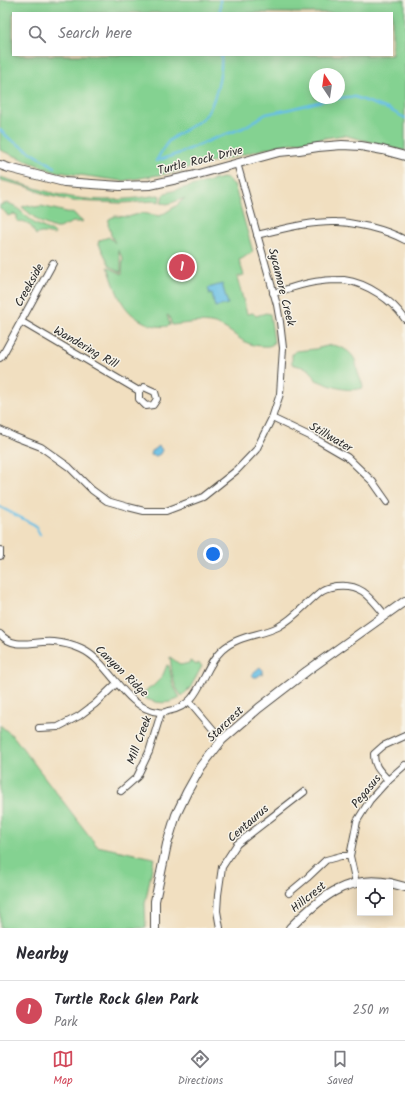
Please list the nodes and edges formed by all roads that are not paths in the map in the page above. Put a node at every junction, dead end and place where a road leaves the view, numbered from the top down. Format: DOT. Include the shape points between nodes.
graph roads {
  1 [pos="405,156"];
  2 [pos="237,163"];
  3 [pos="0,165"];
  4 [pos="257,235"];
  5 [pos="405,240"];
  6 [pos="54,264"];
  7 [pos="274,293"];
  8 [pos="405,319"];
  9 [pos="22,322"];
  10 [pos="0,358"];
  11 [pos="139,390"];
  12 [pos="272,418"];
  13 [pos="0,430"];
  14 [pos="387,502"];
  15 [pos="0,550"];
  16 [pos="0,556"];
  17 [pos="405,601"];
  18 [pos="385,615"];
  19 [pos="0,634"];
  20 [pos="117,683"];
  21 [pos="190,702"];
  22 [pos="161,712"];
  23 [pos="39,728"];
  24 [pos="405,736"];
  25 [pos="222,740"];
  26 [pos="405,765"];
  27 [pos="388,780"];
  28 [pos="121,791"];
  29 [pos="304,792"];
  30 [pos="350,856"];
  31 [pos="356,883"];
  32 [pos="393,884"];
  33 [pos="405,887"];
  34 [pos="289,893"];
  35 [pos="155,928"];
  36 [pos="220,928"];
  37 [pos="290,928"];
  1 -- 2 [label="street, Turtle Rock Drive" via="361,146 342,145 279,152"];
  2 -- 3 [label="street, Turtle Rock Drive" via="150,185 120,186 64,182"];
  2 -- 4 [label="street, Sycamore Creek"];
  4 -- 5 [label="street" via="317,222 337,222 380,230"];
  4 -- 7 [label="street, Sycamore Creek"];
  6 -- 9 [label="street, Creekside"];
  7 -- 8 [label="street" via="321,281 344,280 378,293"];
  7 -- 12 [label="street, Sycamore Creek" via="283,348 280,394"];
  9 -- 10 [label="street, Creekside"];
  9 -- 11 [label="street, Wandering Rill"];
  12 -- 13 [label="street, Sycamore Creek" via="256,450 237,470 203,497 166,511 144,511 108,501 41,447"];
  12 -- 14 [label="street, Stillwater" via="347,457 373,482"];
  15 -- 16 [label="street"];
  17 -- 18 [label="street, Starcrest"];
  18 -- 21 [label="street" via="370,597 359,589 345,585 321,591 281,625 270,631 238,639 222,650"];
  18 -- 25 [label="street, Starcrest" via="258,708"];
  19 -- 20 [label="street, Canyon Ridge" via="8,641 18,644 68,644 94,657"];
  20 -- 22 [label="street, Canyon Ridge" via="145,708"];
  20 -- 23 [label="street" via="79,716 58,727"];
  21 -- 22 [label="street" via="174,710"];
  21 -- 25 [label="street"];
  22 -- 28 [label="street, Mill Creek" via="149,752 137,777"];
  24 -- 27 [label="street" via="383,746 374,754 374,763"];
  25 -- 35 [label="street, Starcrest" via="201,767 176,815 155,901"];
  26 -- 27 [label="street, Pegasus"];
  27 -- 30 [label="street, Pegasus" via="370,800 357,821"];
  29 -- 36 [label="street, Centaurus" via="237,844 222,867 217,911"];
  30 -- 31 [label="street, Pegasus"];
  30 -- 34 [label="street" via="326,860"];
  31 -- 37 [label="street, Hillcrest" via="328,894"];
  32 -- 33 [label="street, Hillcrest"];
}
